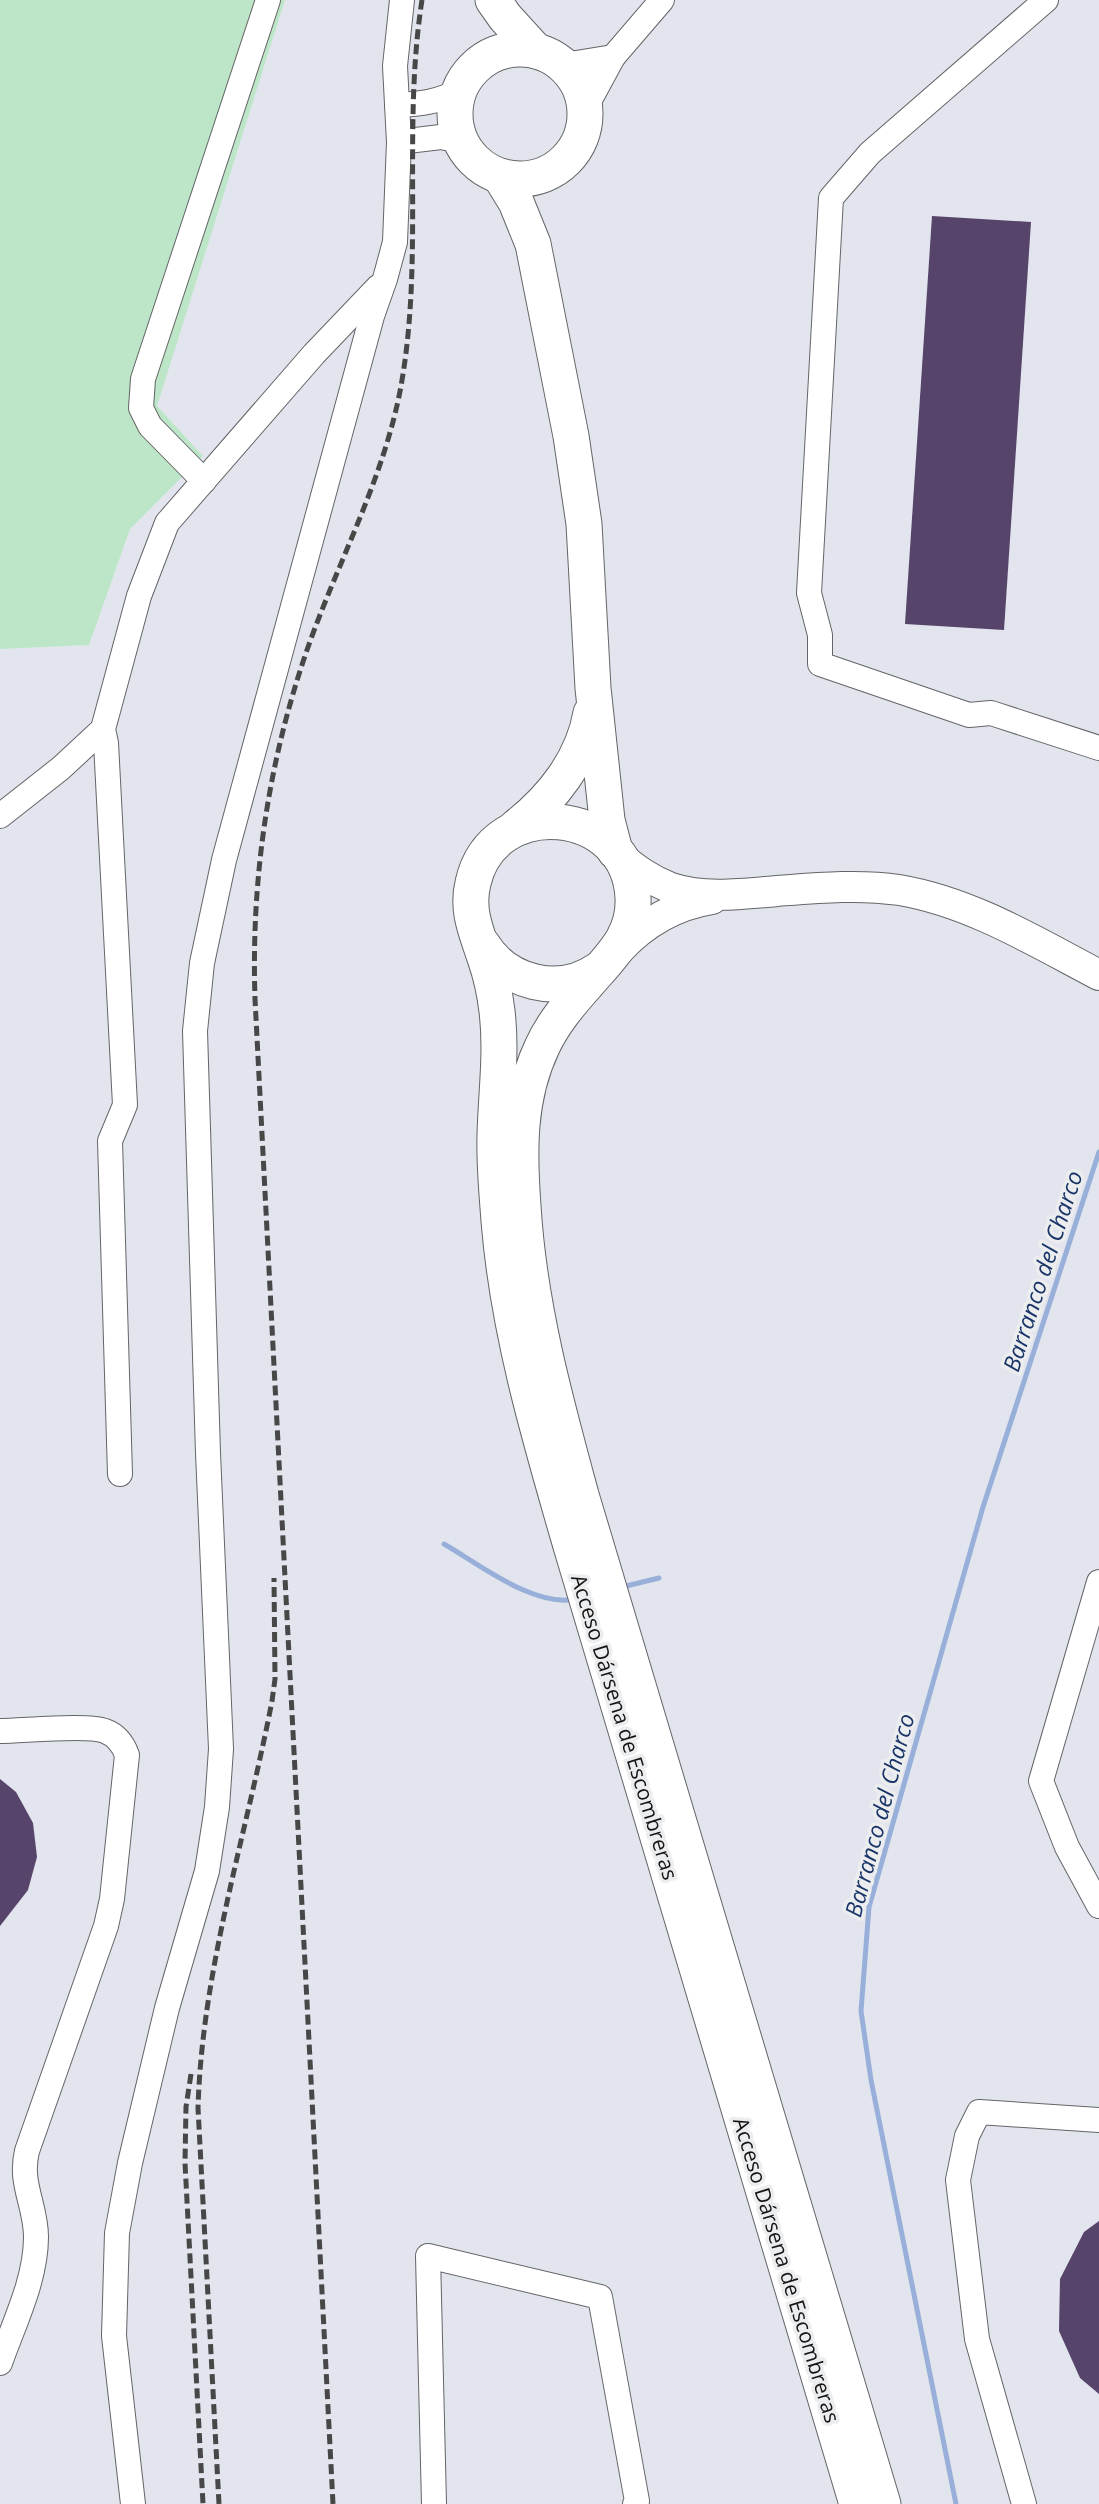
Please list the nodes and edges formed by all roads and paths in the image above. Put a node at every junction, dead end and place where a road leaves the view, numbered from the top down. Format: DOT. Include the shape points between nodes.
graph roads {
  1 [pos="268,0"];
  2 [pos="402,0"];
  3 [pos="486,0"];
  4 [pos="493,0"];
  5 [pos="662,0"];
  6 [pos="1046,0"];
  7 [pos="613,57"];
  8 [pos="550,58"];
  9 [pos="468,78"];
  10 [pos="397,105"];
  11 [pos="586,107"];
  12 [pos="460,141"];
  13 [pos="399,142"];
  14 [pos="554,170"];
  15 [pos="500,176"];
  16 [pos="533,244"];
  17 [pos="385,279"];
  18 [pos="204,481"];
  19 [pos="593,688"];
  20 [pos="103,729"];
  21 [pos="1096,747"];
  22 [pos="0,816"];
  23 [pos="502,838"];
  24 [pos="616,852"];
  25 [pos="750,893"];
  26 [pos="477,935"];
  27 [pos="609,960"];
  28 [pos="1099,975"];
  29 [pos="120,1474"];
  30 [pos="1099,1582"];
  31 [pos="0,1731"];
  32 [pos="1099,1906"];
  33 [pos="1099,2120"];
  34 [pos="0,2363"];
  35 [pos="842,2454"];
  36 [pos="133,2504"];
  37 [pos="434,2504"];
  38 [pos="635,2504"];
  39 [pos="849,2504"];
  40 [pos="857,2504"];
  41 [pos="883,2504"];
  42 [pos="1024,2504"];
  1 -- 18 [label="lane" via="143,379 141,408 150,426"];
  2 -- 10 [label="lane" via="394,66"];
  3 -- 9 [label="highway" via="486,23"];
  4 -- 8 [label="highway"];
  5 -- 7 [label="lane"];
  6 -- 21 [label="lane" via="870,153 831,198 809,593 820,635 820,664 969,715 992,713"];
  7 -- 8 [label="lane"];
  7 -- 11 [label="lane"];
  8 -- 9 [label="highway" via="526,48 501,50"];
  8 -- 11 [label="highway" via="579,85"];
  9 -- 10 [label="lane" via="444,99"];
  9 -- 12 [label="highway" via="455,107"];
  10 -- 13 [label="lane"];
  11 -- 14 [label="highway" via="584,129 572,153"];
  12 -- 13 [label="lane" via="441,137"];
  12 -- 15 [label="highway" via="480,167"];
  13 -- 17 [label="lane" via="395,242"];
  14 -- 15 [label="highway" via="532,178"];
  14 -- 16 [label="highway" via="541,198"];
  15 -- 16 [label="highway"];
  16 -- 19 [label="highway" via="584,524"];
  17 -- 18 [label="lane"];
  17 -- 36 [label="lane" via="223,860 202,963 195,1031 221,1749 206,1871 167,2008 117,2233 114,2336"];
  18 -- 20 [label="lane" via="167,523 139,596"];
  19 -- 23 [label="highway" via="583,741 563,779 540,807"];
  19 -- 24 [label="highway" via="607,820"];
  20 -- 22 [label="lane"];
  20 -- 29 [label="lane" via="125,1105 110,1141"];
  23 -- 24 [label="highway, Acceso Dársena de Escombreras" via="534,822 560,821 597,834"];
  23 -- 26 [label="highway, Acceso Dársena de Escombreras" via="480,864 472,884 470,909"];
  24 -- 25 [label="main road" via="643,874 672,888 704,894"];
  24 -- 27 [label="highway, Acceso Dársena de Escombreras" via="629,876 633,901 630,926"];
  25 -- 27 [label="main road" via="705,900 666,913"];
  25 -- 28 [label="main road" via="823,887 898,890 965,908"];
  26 -- 27 [label="highway, Acceso Dársena de Escombreras" via="500,966 537,983 584,978"];
  26 -- 35 [label="highway, Acceso Dársena de Escombreras" via="497,1012 499,1221 526,1384"];
  27 -- 41 [label="highway, Acceso Dársena de Escombreras" via="551,1030 525,1094 521,1182 533,1296 581,1495"];
  30 -- 32 [label="lane" via="1041,1781 1067,1847"];
  31 -- 34 [label="lane" via="99,1729 117,1738 127,1755 106,1926 23,2168 35,2221 34,2258"];
  33 -- 42 [label="lane" via="979,2112 967,2136 958,2180 977,2339"];
  35 -- 39 [label="highway"];
  35 -- 40 [label="highway, Acceso Dársena de Escombreras"];
  37 -- 38 [label="lane" via="428,2256 600,2297"];
}
